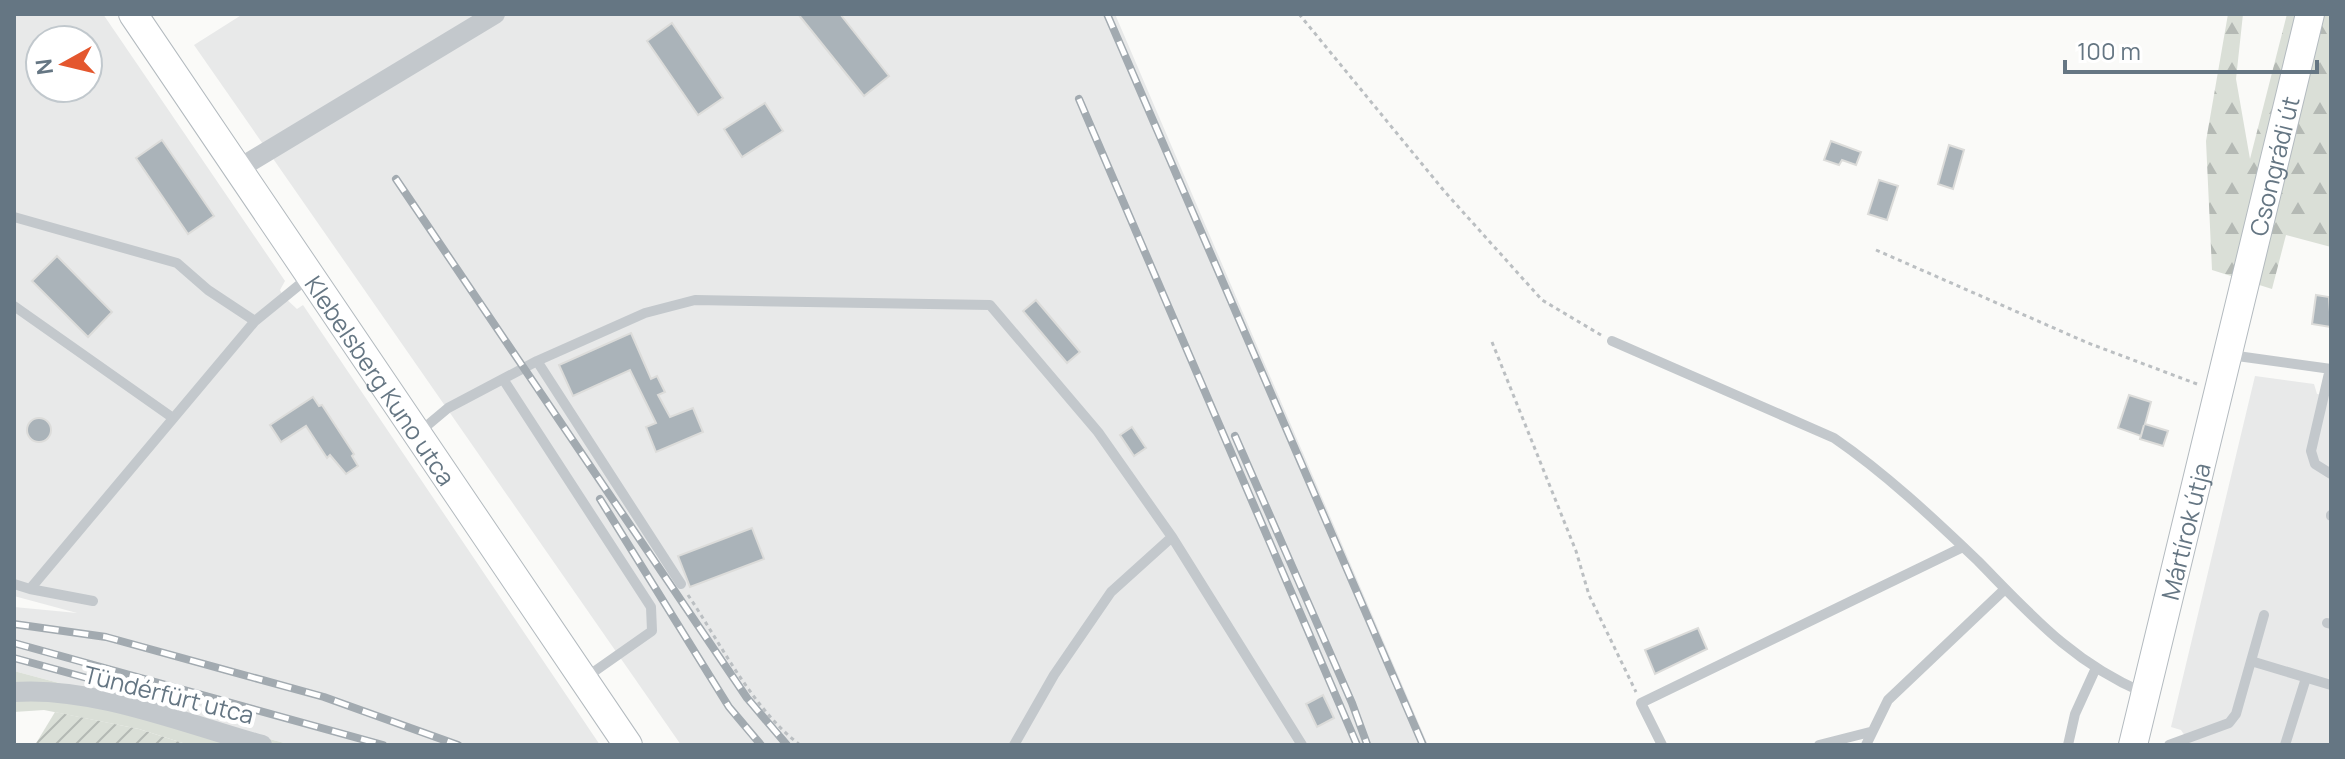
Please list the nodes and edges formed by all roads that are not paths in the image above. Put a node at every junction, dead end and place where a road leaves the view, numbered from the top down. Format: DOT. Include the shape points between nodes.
graph roads {
  1 [pos="133,14"];
  2 [pos="495,14"];
  3 [pos="2310,14"];
  4 [pos="238,169"];
  5 [pos="14,217"];
  6 [pos="311,276"];
  7 [pos="14,306"];
  8 [pos="2237,319"];
  9 [pos="255,321"];
  10 [pos="1612,341"];
  11 [pos="2228,355"];
  12 [pos="537,361"];
  13 [pos="2331,369"];
  14 [pos="503,379"];
  15 [pos="173,418"];
  16 [pos="416,435"];
  17 [pos="2331,474"];
  18 [pos="1172,537"];
  19 [pos="1963,547"];
  20 [pos="14,584"];
  21 [pos="681,584"];
  22 [pos="30,589"];
  23 [pos="2005,589"];
  24 [pos="93,601"];
  25 [pos="2264,615"];
  26 [pos="2251,661"];
  27 [pos="2095,670"];
  28 [pos="2306,678"];
  29 [pos="583,680"];
  30 [pos="2331,685"];
  31 [pos="14,692"];
  32 [pos="2146,694"];
  33 [pos="1870,732"];
  34 [pos="262,745"];
  35 [pos="628,745"];
  36 [pos="1014,745"];
  37 [pos="1302,745"];
  38 [pos="1662,745"];
  39 [pos="1819,745"];
  40 [pos="1866,745"];
  41 [pos="2068,745"];
  42 [pos="2133,745"];
  43 [pos="2169,745"];
  44 [pos="2285,745"];
  1 -- 4 [label="street, Klebelsberg Kuno utca"];
  2 -- 4 [label="street"];
  3 -- 8 [label="street, Csongrádi út"];
  4 -- 6 [label="street, Klebelsberg Kuno utca"];
  5 -- 9 [label="lane" via="177,263"];
  6 -- 9 [label="lane"];
  6 -- 16 [label="street, Klebelsberg Kuno utca"];
  7 -- 15 [label="lane"];
  8 -- 11 [label="street, Mártírok útja"];
  9 -- 15 [label="lane"];
  10 -- 19 [label="lane" via="1834,438"];
  11 -- 13 [label="lane"];
  11 -- 32 [label="street, Mártírok útja"];
  12 -- 14 [label="lane"];
  12 -- 18 [label="lane" via="645,313 695,300 990,305 1098,432"];
  12 -- 21 [label="lane"];
  13 -- 17 [label="lane" via="2311,451 2315,464"];
  14 -- 16 [label="lane" via="448,408"];
  14 -- 29 [label="lane" via="651,607 652,631"];
  15 -- 22 [label="lane"];
  16 -- 29 [label="street, Klebelsberg Kuno utca"];
  18 -- 36 [label="lane" via="1111,592"];
  18 -- 37 [label="lane"];
  19 -- 23 [label="lane"];
  19 -- 38 [label="lane" via="1641,703"];
  20 -- 22 [label="lane"];
  22 -- 24 [label="lane"];
  23 -- 27 [label="lane"];
  23 -- 33 [label="lane" via="1888,700"];
  25 -- 26 [label="lane"];
  26 -- 28 [label="lane"];
  26 -- 43 [label="lane" via="2229,723"];
  27 -- 32 [label="lane"];
  27 -- 41 [label="lane"];
  28 -- 30 [label="lane"];
  28 -- 44 [label="lane"];
  29 -- 35 [label="street, Klebelsberg Kuno utca"];
  31 -- 34 [label="street, Tündérfürt utca" via="99,700"];
  32 -- 42 [label="street, Mártírok útja"];
  33 -- 39 [label="lane"];
  33 -- 40 [label="lane"];
}
